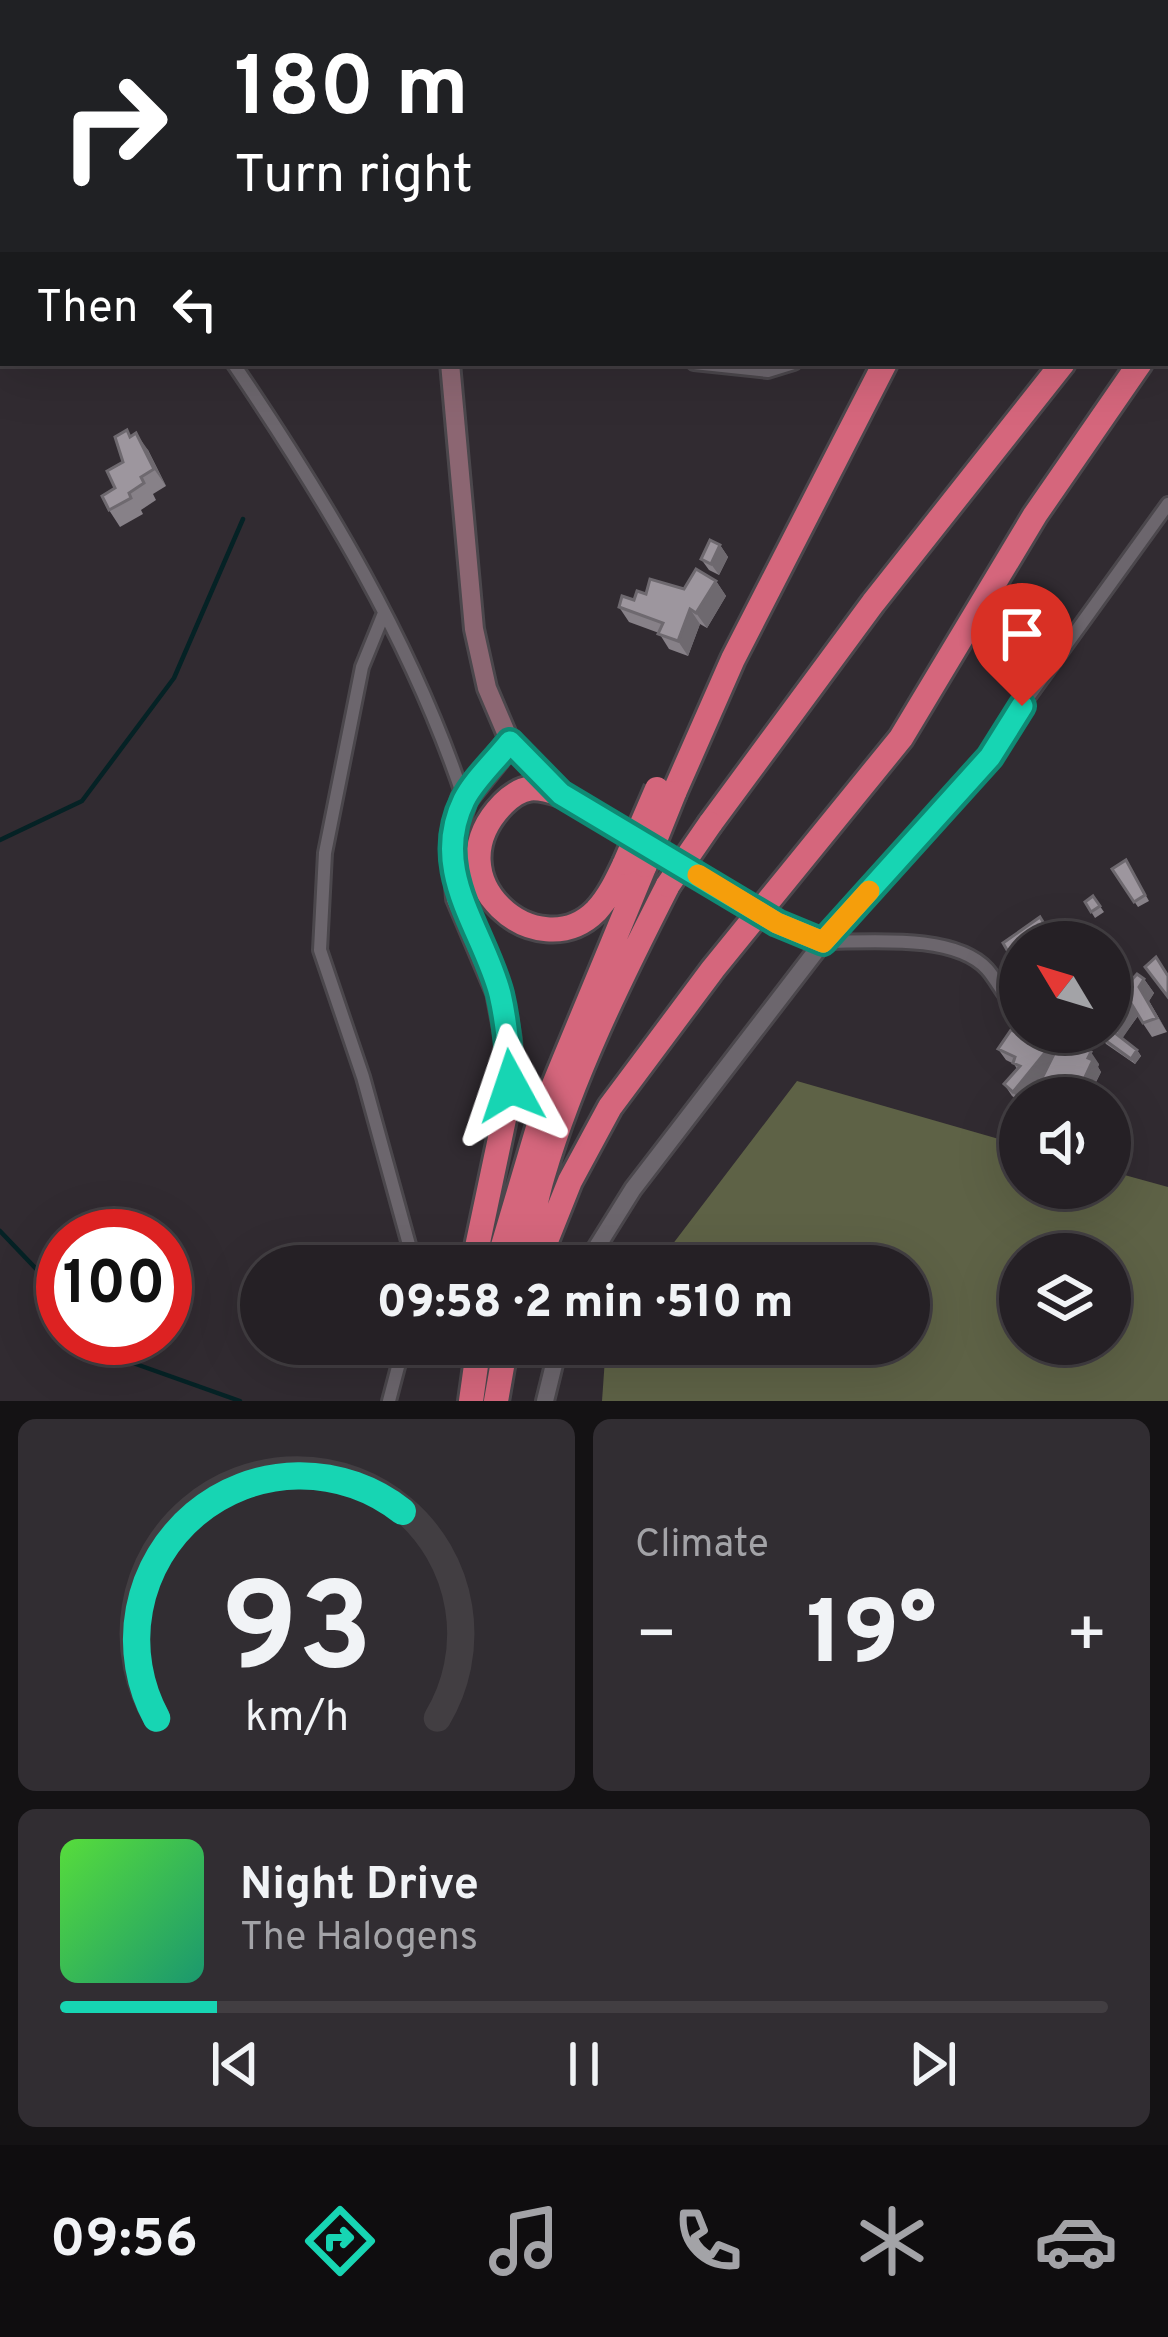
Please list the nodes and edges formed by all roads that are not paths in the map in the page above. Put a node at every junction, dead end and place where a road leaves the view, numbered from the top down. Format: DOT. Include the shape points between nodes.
graph roads {
  1 [pos="235,366"];
  2 [pos="449,366"];
  3 [pos="722,366"];
  4 [pos="784,366"];
  5 [pos="883,366"];
  6 [pos="1061,366"];
  7 [pos="1137,366"];
  8 [pos="1168,504"];
  9 [pos="384,613"];
  10 [pos="510,742"];
  11 [pos="531,763"];
  12 [pos="514,794"];
  13 [pos="561,794"];
  14 [pos="464,799"];
  15 [pos="635,864"];
  16 [pos="762,913"];
  17 [pos="823,942"];
  18 [pos="999,985"];
  19 [pos="409,1245"];
  20 [pos="477,1245"];
  21 [pos="502,1245"];
  22 [pos="527,1245"];
  23 [pos="544,1245"];
  24 [pos="598,1245"];
  25 [pos="398,1365"];
  26 [pos="462,1365"];
  27 [pos="476,1365"];
  28 [pos="554,1365"];
  29 [pos="389,1401"];
  30 [pos="460,1401"];
  31 [pos="471,1401"];
  32 [pos="545,1401"];
  1 -- 9 [label="street" via="319,493"];
  2 -- 10 [label="main road" via="474,628"];
  3 -- 4 [label="street"];
  5 -- 15 [label="highway, bridge"];
  6 -- 22 [label="highway, bridge" via="873,603 668,885 575,1084"];
  7 -- 16 [label="highway" via="1035,515 901,738"];
  8 -- 17 [label="street" via="990,757"];
  9 -- 14 [label="street"];
  9 -- 19 [label="street" via="362,667 325,853 320,950"];
  10 -- 11 [label="main road"];
  10 -- 14 [label="highway"];
  11 -- 12 [label="highway"];
  11 -- 13 [label="main road"];
  12 -- 13 [label="highway" via="534,785"];
  12 -- 15 [label="highway" via="479,839 477,874 512,917 543,931 575,925"];
  13 -- 16 [label="main road"];
  14 -- 20 [label="highway" via="454,832 459,898 499,992 511,1086"];
  15 -- 21 [label="highway"];
  16 -- 17 [label="street"];
  16 -- 23 [label="highway" via="610,1107"];
  17 -- 18 [label="street" via="922,942 968,957"];
  17 -- 24 [label="street"];
  25 -- 29 [label="street"];
  26 -- 30 [label="highway"];
  27 -- 31 [label="highway"];
  28 -- 32 [label="street"];
}
